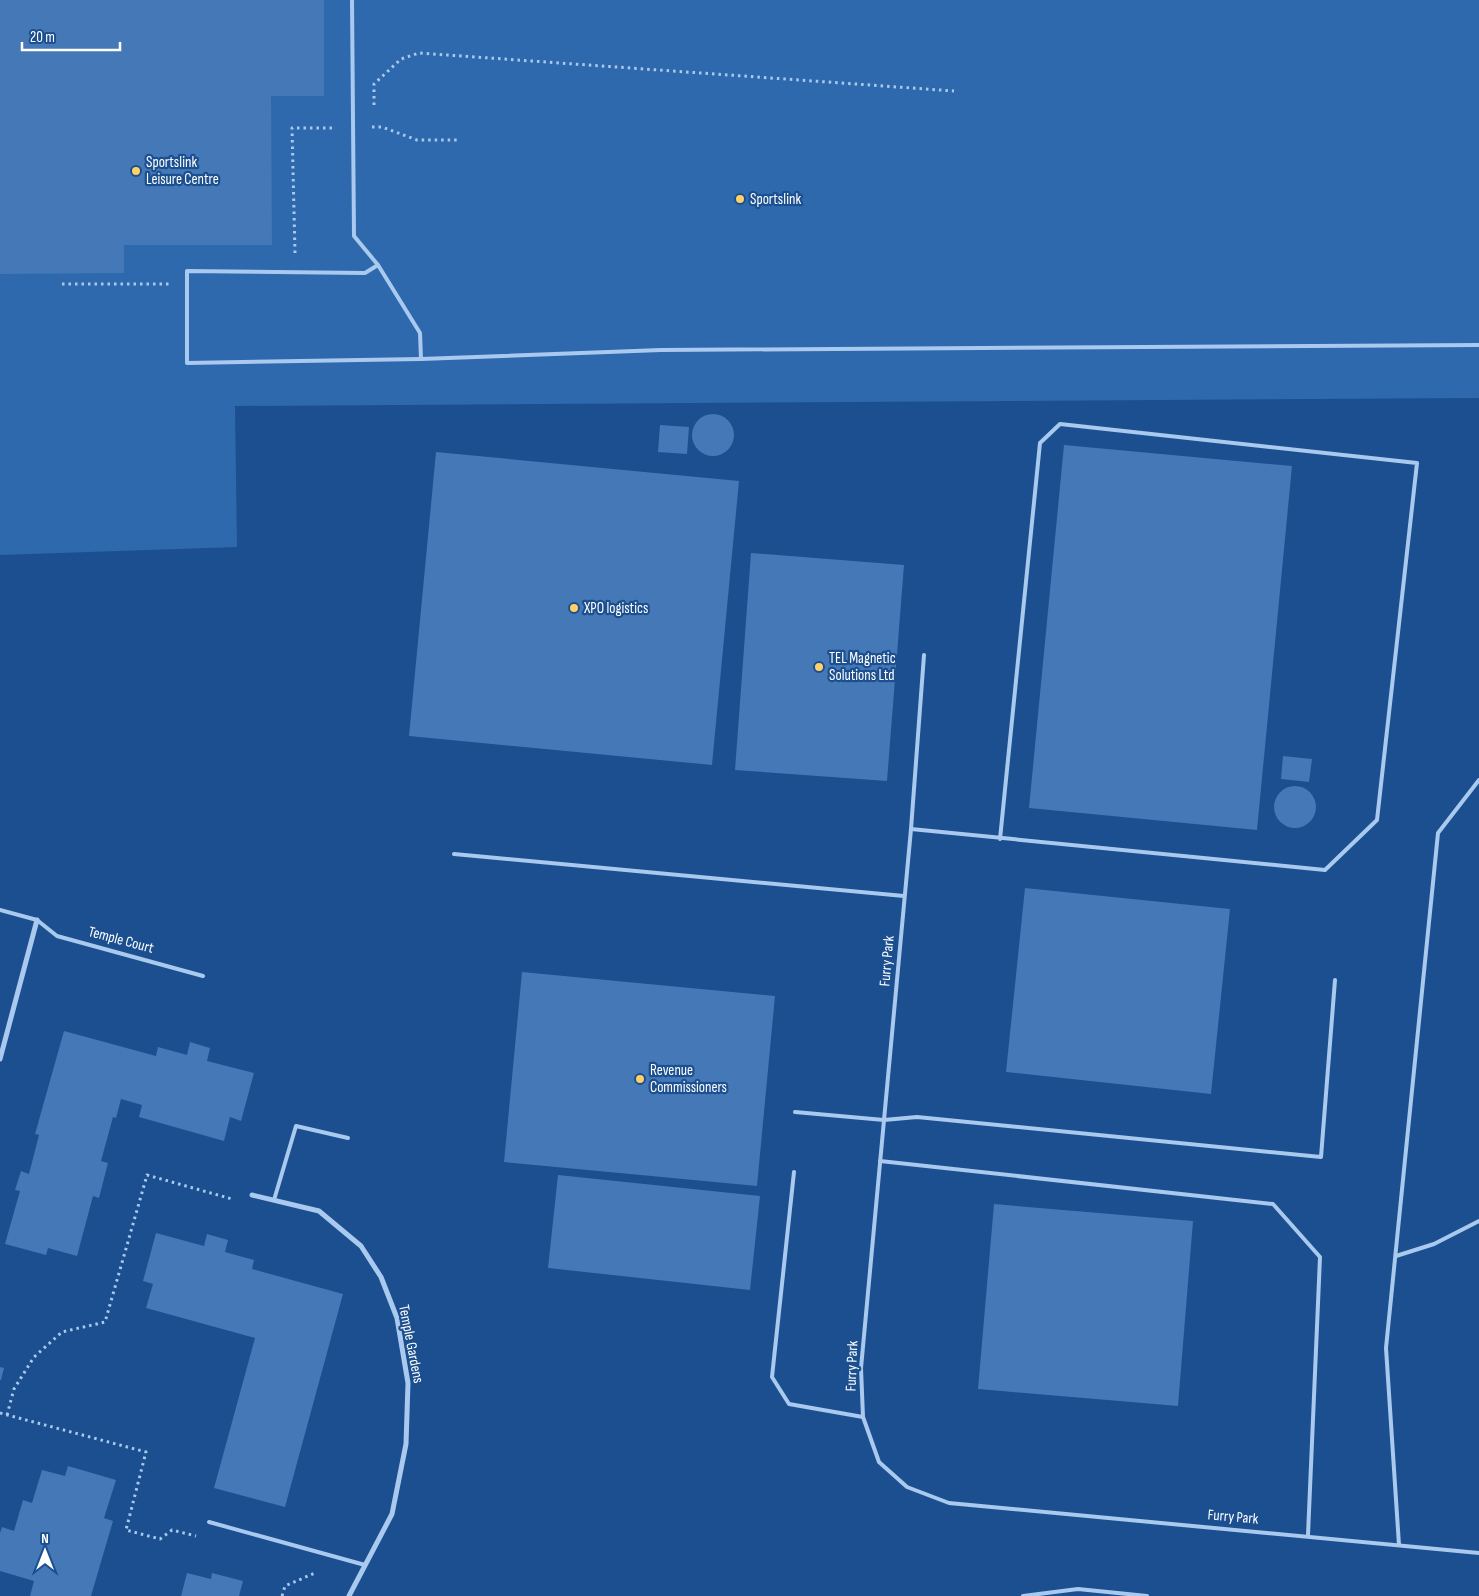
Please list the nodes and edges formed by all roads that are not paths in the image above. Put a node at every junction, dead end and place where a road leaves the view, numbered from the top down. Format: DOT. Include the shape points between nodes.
graph roads {
  1 [pos="352,0"];
  2 [pos="378,265"];
  3 [pos="1479,345"];
  4 [pos="422,359"];
  5 [pos="924,655"];
  6 [pos="1479,780"];
  7 [pos="911,829"];
  8 [pos="1000,839"];
  9 [pos="454,854"];
  10 [pos="904,896"];
  11 [pos="0,910"];
  12 [pos="37,920"];
  13 [pos="203,976"];
  14 [pos="1334,980"];
  15 [pos="0,1059"];
  16 [pos="795,1112"];
  17 [pos="884,1120"];
  18 [pos="348,1138"];
  19 [pos="880,1161"];
  20 [pos="794,1172"];
  21 [pos="252,1195"];
  22 [pos="274,1200"];
  23 [pos="1479,1221"];
  24 [pos="1396,1256"];
  25 [pos="863,1417"];
  26 [pos="209,1522"];
  27 [pos="1308,1536"];
  28 [pos="1399,1545"];
  29 [pos="1479,1553"];
  30 [pos="365,1565"];
  31 [pos="349,1596"];
  32 [pos="1023,1596"];
  33 [pos="1147,1596"];
  1 -- 2 [label="lane" via="354,236"];
  2 -- 4 [label="lane" via="420,333"];
  2 -- 4 [label="lane" via="365,273 186,271 187,363"];
  3 -- 4 [label="lane" via="679,350"];
  5 -- 7 [label="lane, Furry Park"];
  6 -- 24 [label="lane" via="1438,833"];
  7 -- 8 [label="lane"];
  7 -- 10 [label="lane, Furry Park"];
  8 -- 8 [label="lane" via="1324,870 1377,820 1417,463 1060,424 1040,443"];
  9 -- 10 [label="lane"];
  10 -- 17 [label="lane, Furry Park"];
  11 -- 12 [label="lane, Temple Court"];
  12 -- 13 [label="lane, Temple Court" via="57,936"];
  12 -- 15 [label="street"];
  14 -- 17 [label="lane" via="1321,1157 917,1118"];
  16 -- 17 [label="lane"];
  17 -- 19 [label="lane, Furry Park"];
  18 -- 22 [label="lane" via="296,1126"];
  19 -- 25 [label="lane, Furry Park" via="861,1368"];
  19 -- 27 [label="lane" via="1273,1204 1320,1257"];
  20 -- 25 [label="lane" via="772,1377 789,1404"];
  21 -- 22 [label="street, Temple Gardens"];
  22 -- 30 [label="street, Temple Gardens" via="319,1211 361,1246 381,1277 397,1318 408,1383 406,1444 392,1514"];
  23 -- 24 [label="lane" via="1434,1244"];
  24 -- 28 [label="lane" via="1386,1348"];
  25 -- 27 [label="lane, Furry Park" via="879,1462 907,1488 949,1502"];
  26 -- 30 [label="lane"];
  27 -- 28 [label="lane, Furry Park"];
  28 -- 29 [label="lane, Furry Park"];
  30 -- 31 [label="street, Temple Gardens"];
  32 -- 33 [label="lane" via="1078,1589"];
}
